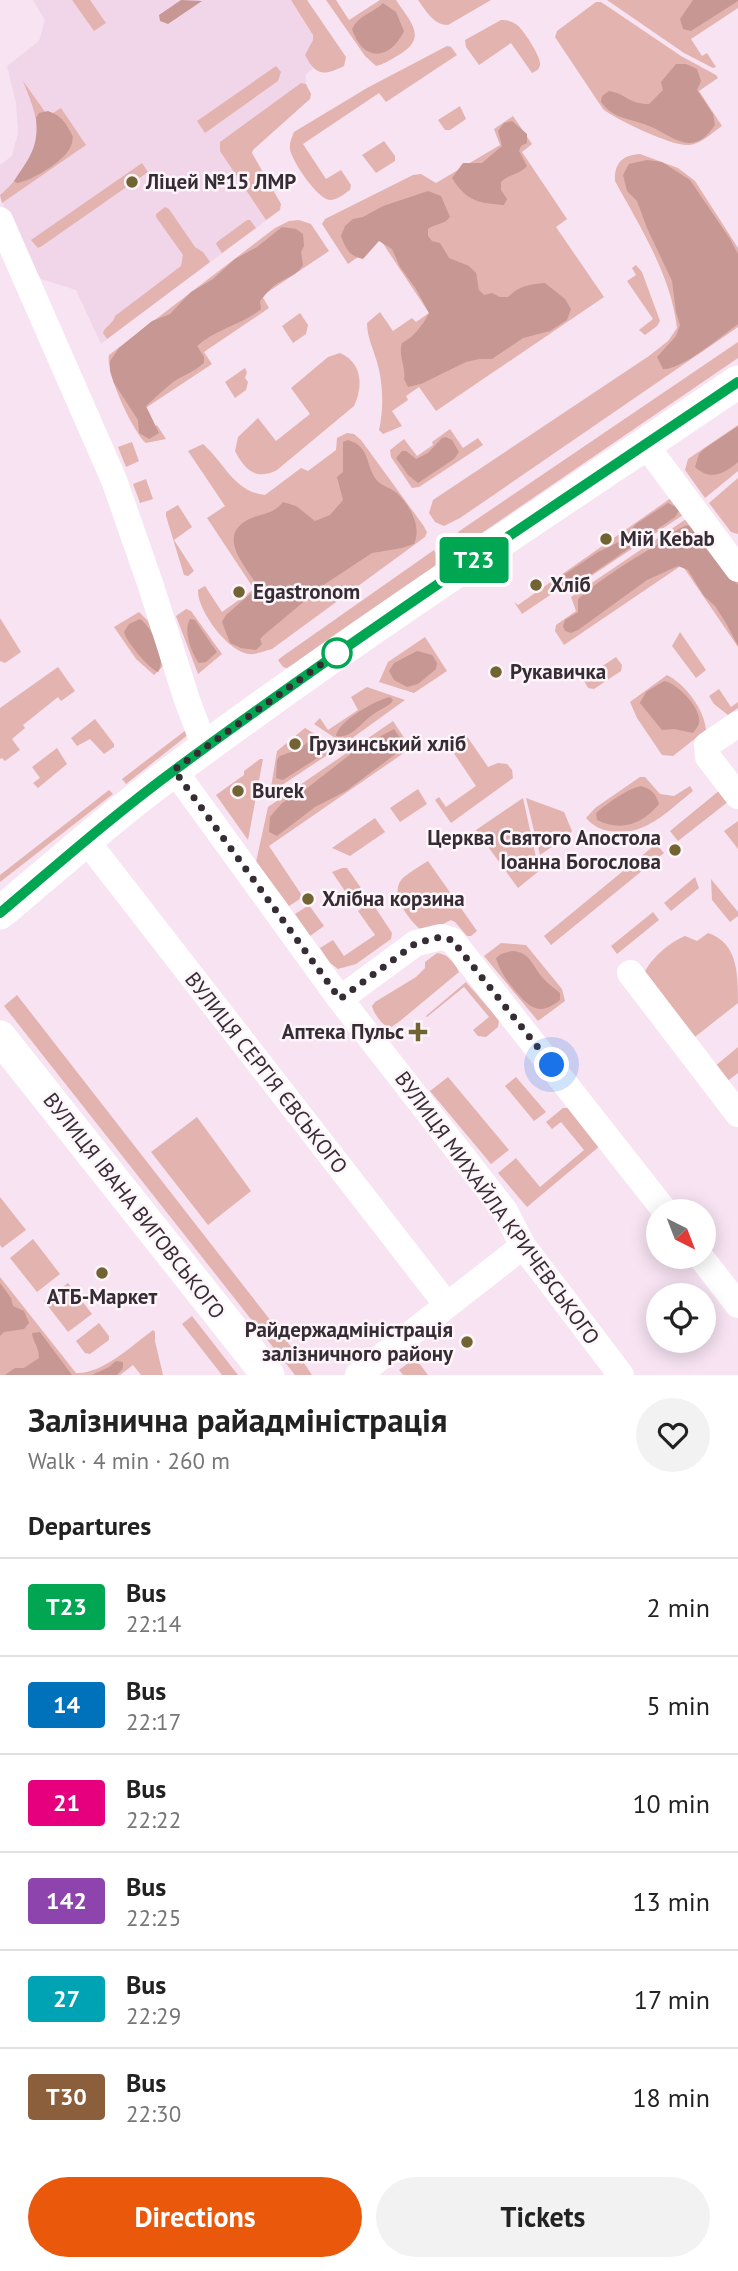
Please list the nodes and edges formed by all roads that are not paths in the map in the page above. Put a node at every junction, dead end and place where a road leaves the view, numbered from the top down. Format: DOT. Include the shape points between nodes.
graph roads {
  1 [pos="0,220"];
  2 [pos="738,382"];
  3 [pos="645,444"];
  4 [pos="738,569"];
  5 [pos="738,724"];
  6 [pos="205,748"];
  7 [pos="174,770"];
  8 [pos="738,796"];
  9 [pos="86,840"];
  10 [pos="0,913"];
  11 [pos="630,973"];
  12 [pos="340,999"];
  13 [pos="0,1037"];
  14 [pos="738,1114"];
  15 [pos="656,1199"];
  16 [pos="523,1246"];
  17 [pos="710,1269"];
  18 [pos="447,1305"];
  19 [pos="738,1306"];
  20 [pos="268,1375"];
  21 [pos="358,1375"];
  22 [pos="621,1375"];
  1 -- 6 [label="street" via="114,480"];
  2 -- 3 [label="main road"];
  3 -- 4 [label="street"];
  3 -- 6 [label="main road"];
  5 -- 8 [label="street" via="707,746 708,757"];
  6 -- 7 [label="main road"];
  7 -- 9 [label="main road"];
  7 -- 12 [label="street, ВУЛИЦЯ МИХАЙЛА КРИЧЕВСЬКОГО"];
  9 -- 10 [label="main road"];
  9 -- 18 [label="street, ВУЛИЦЯ СЕРГІЯ ЄВСЬКОГО"];
  11 -- 14 [label="street"];
  12 -- 15 [label="street" via="416,943 441,937 452,940"];
  12 -- 16 [label="street, ВУЛИЦЯ МИХАЙЛА КРИЧЕВСЬКОГО" via="505,1211"];
  13 -- 20 [label="main road, ВУЛИЦЯ ІВАНА ВИГОВСЬКОГО"];
  16 -- 18 [label="street"];
  16 -- 22 [label="street, ВУЛИЦЯ МИХАЙЛА КРИЧЕВСЬКОГО"];
  17 -- 19 [label="street"];
  18 -- 21 [label="street"];
}
